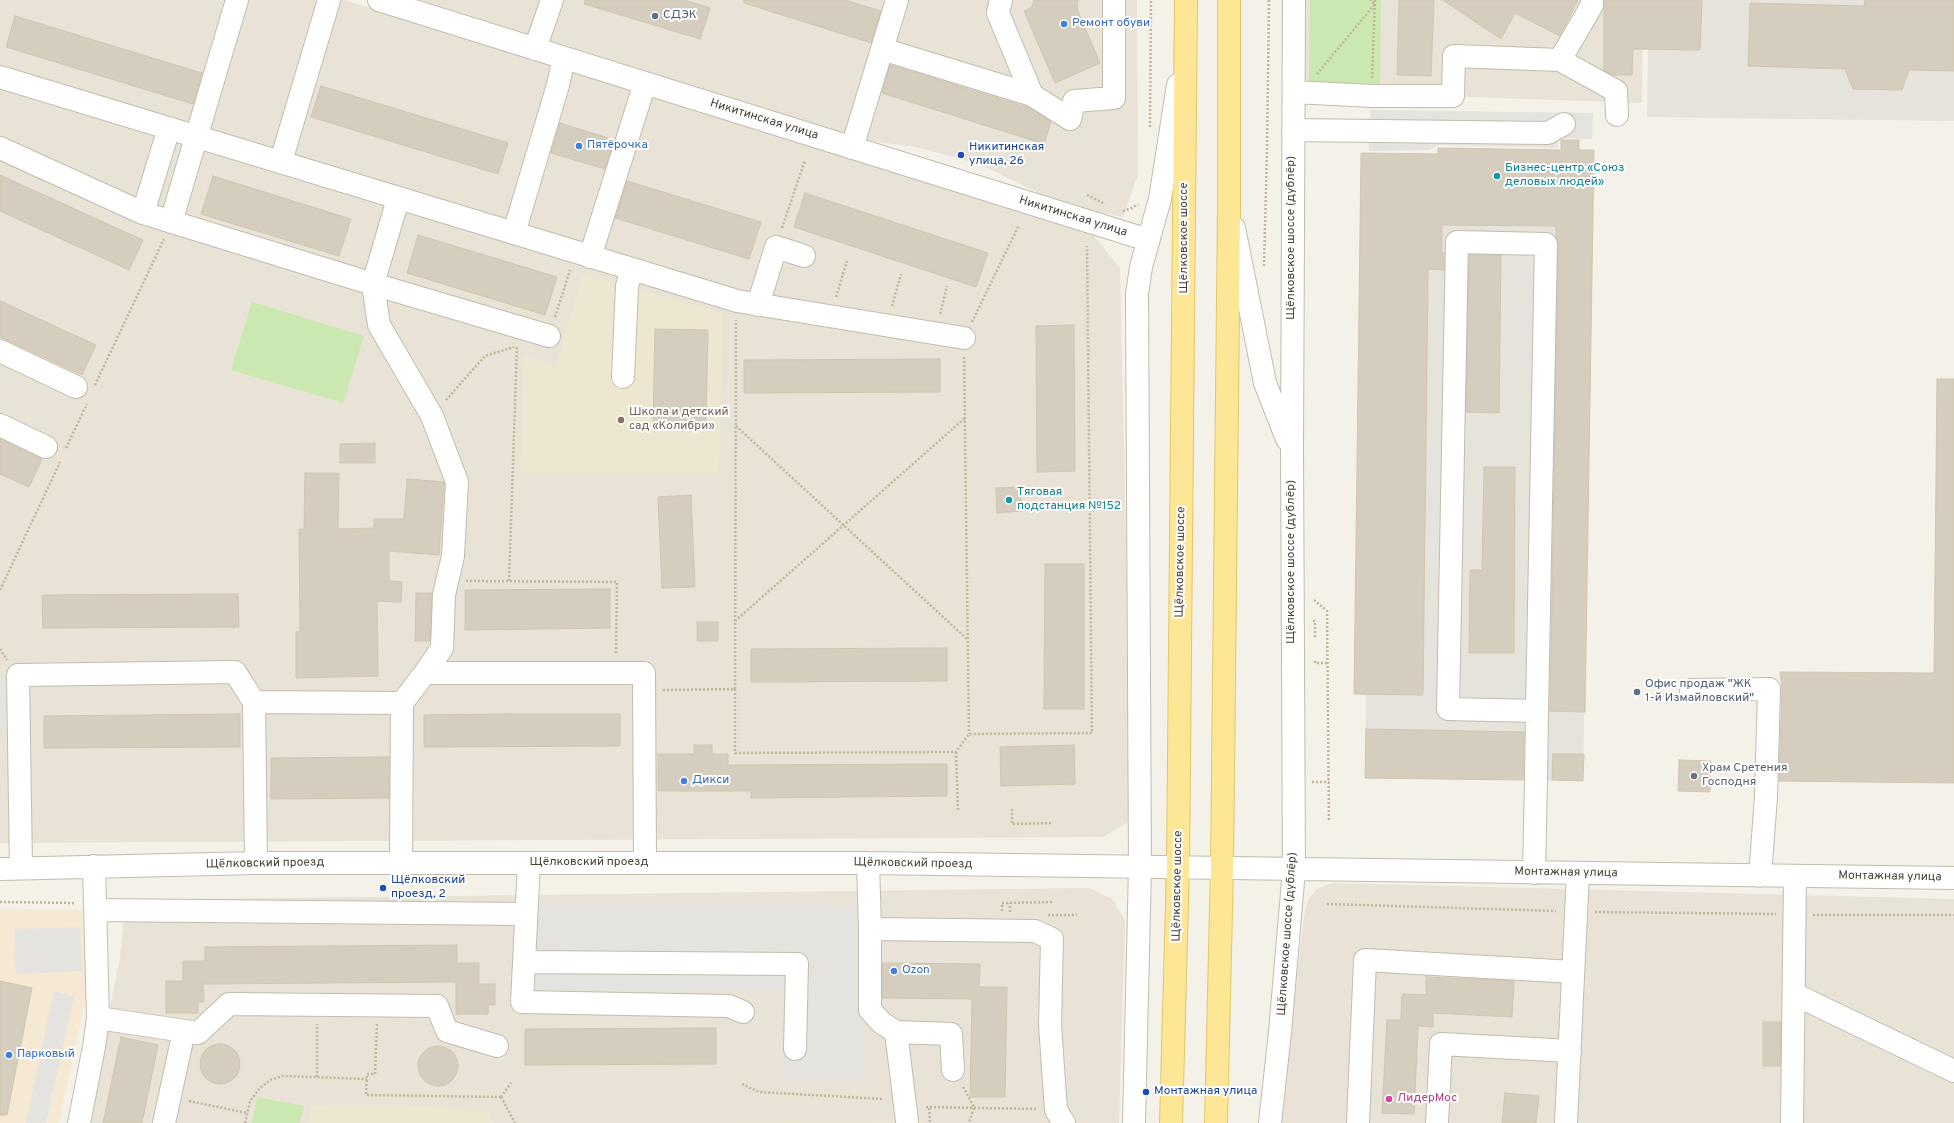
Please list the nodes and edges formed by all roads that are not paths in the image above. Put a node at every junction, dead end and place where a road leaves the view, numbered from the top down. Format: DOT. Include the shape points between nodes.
graph roads {
  1 [pos="237,0"];
  2 [pos="329,0"];
  3 [pos="552,0"];
  4 [pos="897,0"];
  5 [pos="1002,0"];
  6 [pos="1114,0"];
  7 [pos="1186,0"];
  8 [pos="1229,0"];
  9 [pos="1294,0"];
  10 [pos="1592,0"];
  11 [pos="383,1"];
  12 [pos="1186,34"];
  13 [pos="535,49"];
  14 [pos="882,49"];
  15 [pos="564,58"];
  16 [pos="1560,60"];
  17 [pos="0,77"];
  18 [pos="645,83"];
  19 [pos="1294,92"];
  20 [pos="1032,95"];
  21 [pos="1618,115"];
  22 [pos="1564,124"];
  23 [pos="169,128"];
  24 [pos="1293,130"];
  25 [pos="198,136"];
  26 [pos="0,148"];
  27 [pos="852,148"];
  28 [pos="282,162"];
  29 [pos="398,199"];
  30 [pos="1229,209"];
  31 [pos="143,213"];
  32 [pos="171,222"];
  33 [pos="514,233"];
  34 [pos="1148,240"];
  35 [pos="804,256"];
  36 [pos="590,257"];
  37 [pos="632,270"];
  38 [pos="373,284"];
  39 [pos="758,305"];
  40 [pos="549,336"];
  41 [pos="964,338"];
  42 [pos="0,351"];
  43 [pos="623,377"];
  44 [pos="76,387"];
  45 [pos="0,425"];
  46 [pos="46,447"];
  47 [pos="1292,449"];
  48 [pos="425,673"];
  49 [pos="1691,690"];
  50 [pos="254,702"];
  51 [pos="402,703"];
  52 [pos="1537,711"];
  53 [pos="9,739"];
  54 [pos="256,863"];
  55 [pos="401,863"];
  56 [pos="528,863"];
  57 [pos="645,863"];
  58 [pos="868,863"];
  59 [pos="94,866"];
  60 [pos="1140,866"];
  61 [pos="1178,867"];
  62 [pos="10,868"];
  63 [pos="1222,868"];
  64 [pos="1294,870"];
  65 [pos="1534,873"];
  66 [pos="1578,873"];
  67 [pos="1760,876"];
  68 [pos="1795,876"];
  69 [pos="1954,878"];
  70 [pos="95,907"];
  71 [pos="526,914"];
  72 [pos="870,929"];
  73 [pos="525,962"];
  74 [pos="1573,972"];
  75 [pos="1794,994"];
  76 [pos="743,1012"];
  77 [pos="98,1018"];
  78 [pos="184,1031"];
  79 [pos="896,1032"];
  80 [pos="497,1046"];
  81 [pos="795,1049"];
  82 [pos="1570,1051"];
  83 [pos="953,1070"];
  84 [pos="1954,1071"];
  85 [pos="906,1111"];
  86 [pos="1060,1116"];
  87 [pos="79,1123"];
  88 [pos="164,1123"];
  89 [pos="1134,1123"];
  90 [pos="1171,1123"];
  91 [pos="1216,1123"];
  92 [pos="1270,1123"];
  93 [pos="1358,1123"];
  94 [pos="1437,1123"];
  95 [pos="1566,1123"];
  96 [pos="1792,1123"];
  1 -- 25 [label="street"];
  2 -- 28 [label="street"];
  3 -- 13 [label="street"];
  4 -- 14 [label="street"];
  5 -- 20 [label="street" via="998,13"];
  6 -- 20 [label="street" via="1114,98 1074,100 1070,119"];
  7 -- 12 [label="main road, Щёлковское шоссе"];
  8 -- 30 [label="main road"];
  9 -- 19 [label="street, Щёлковское шоссе (дублёр)"];
  10 -- 16 [label="street"];
  11 -- 13 [label="street, Никитинская улица"];
  12 -- 34 [label="street" via="1160,199"];
  12 -- 61 [label="main road, Щёлковское шоссе"];
  13 -- 15 [label="street, Никитинская улица"];
  14 -- 20 [label="street"];
  14 -- 27 [label="street"];
  15 -- 18 [label="street, Никитинская улица"];
  15 -- 33 [label="street"];
  16 -- 19 [label="street" via="1454,56 1453,96 1372,96"];
  16 -- 21 [label="street" via="1616,91"];
  17 -- 23 [label="street"];
  18 -- 27 [label="street, Никитинская улица"];
  18 -- 36 [label="street"];
  19 -- 24 [label="street, Щёлковское шоссе (дублёр)"];
  22 -- 24 [label="street" via="1548,133"];
  23 -- 25 [label="street"];
  23 -- 31 [label="street"];
  24 -- 47 [label="street, Щёлковское шоссе (дублёр)"];
  25 -- 28 [label="street"];
  25 -- 32 [label="street"];
  26 -- 31 [label="street"];
  27 -- 34 [label="street, Никитинская улица"];
  28 -- 29 [label="street"];
  29 -- 33 [label="street"];
  29 -- 38 [label="street"];
  30 -- 47 [label="street" via="1265,382"];
  30 -- 63 [label="main road"];
  31 -- 32 [label="street"];
  32 -- 38 [label="street"];
  33 -- 36 [label="street"];
  34 -- 60 [label="street" via="1137,294"];
  35 -- 39 [label="street" via="776,247"];
  36 -- 37 [label="street"];
  37 -- 39 [label="street" via="736,301"];
  37 -- 43 [label="street" via="627,286"];
  38 -- 40 [label="street"];
  38 -- 48 [label="street" via="379,325 432,416 457,482 453,556 444,595 442,648"];
  39 -- 41 [label="street"];
  42 -- 44 [label="street"];
  45 -- 46 [label="street"];
  47 -- 64 [label="street, Щёлковское шоссе (дублёр)"];
  48 -- 51 [label="street"];
  48 -- 57 [label="street" via="644,673"];
  49 -- 67 [label="street" via="1769,689 1766,798"];
  50 -- 51 [label="street"];
  50 -- 53 [label="street" via="235,672 18,675"];
  50 -- 54 [label="street"];
  51 -- 55 [label="street"];
  52 -- 52 [label="street" via="1546,244 1457,242 1448,709"];
  52 -- 65 [label="street"];
  53 -- 62 [label="street"];
  54 -- 55 [label="street, Щёлковский проезд"];
  54 -- 59 [label="street, Щёлковский проезд"];
  55 -- 56 [label="street, Щёлковский проезд"];
  56 -- 57 [label="street, Щёлковский проезд"];
  56 -- 71 [label="street"];
  57 -- 58 [label="street, Щёлковский проезд"];
  58 -- 60 [label="street, Щёлковский проезд"];
  58 -- 72 [label="street"];
  59 -- 62 [label="street, Щёлковский проезд"];
  59 -- 70 [label="street"];
  60 -- 61 [label="street, Щёлковский проезд"];
  60 -- 89 [label="street"];
  61 -- 63 [label="street, Монтажная улица"];
  61 -- 90 [label="main road, Щёлковское шоссе"];
  63 -- 64 [label="street, Монтажная улица"];
  63 -- 91 [label="main road"];
  64 -- 65 [label="street, Монтажная улица"];
  64 -- 92 [label="street, Щёлковское шоссе (дублёр)"];
  65 -- 66 [label="street, Монтажная улица"];
  66 -- 67 [label="street, Монтажная улица"];
  66 -- 74 [label="street"];
  67 -- 68 [label="street, Монтажная улица"];
  68 -- 69 [label="street, Монтажная улица"];
  68 -- 75 [label="street"];
  70 -- 71 [label="street"];
  70 -- 77 [label="street"];
  71 -- 73 [label="street"];
  72 -- 79 [label="street" via="870,1010 882,1023"];
  72 -- 86 [label="street" via="1035,931 1052,939 1050,1025"];
  73 -- 76 [label="street" via="522,1002 729,1006"];
  73 -- 81 [label="street" via="797,964"];
  74 -- 82 [label="street"];
  74 -- 93 [label="street" via="1365,960"];
  75 -- 84 [label="street"];
  75 -- 96 [label="street"];
  77 -- 78 [label="street"];
  77 -- 87 [label="street"];
  78 -- 80 [label="street" via="198,1033 229,1004 437,1006 447,1031"];
  78 -- 88 [label="street"];
  79 -- 83 [label="street" via="952,1034"];
  79 -- 85 [label="street"];
  82 -- 94 [label="street" via="1441,1044"];
  82 -- 95 [label="street"];
}
